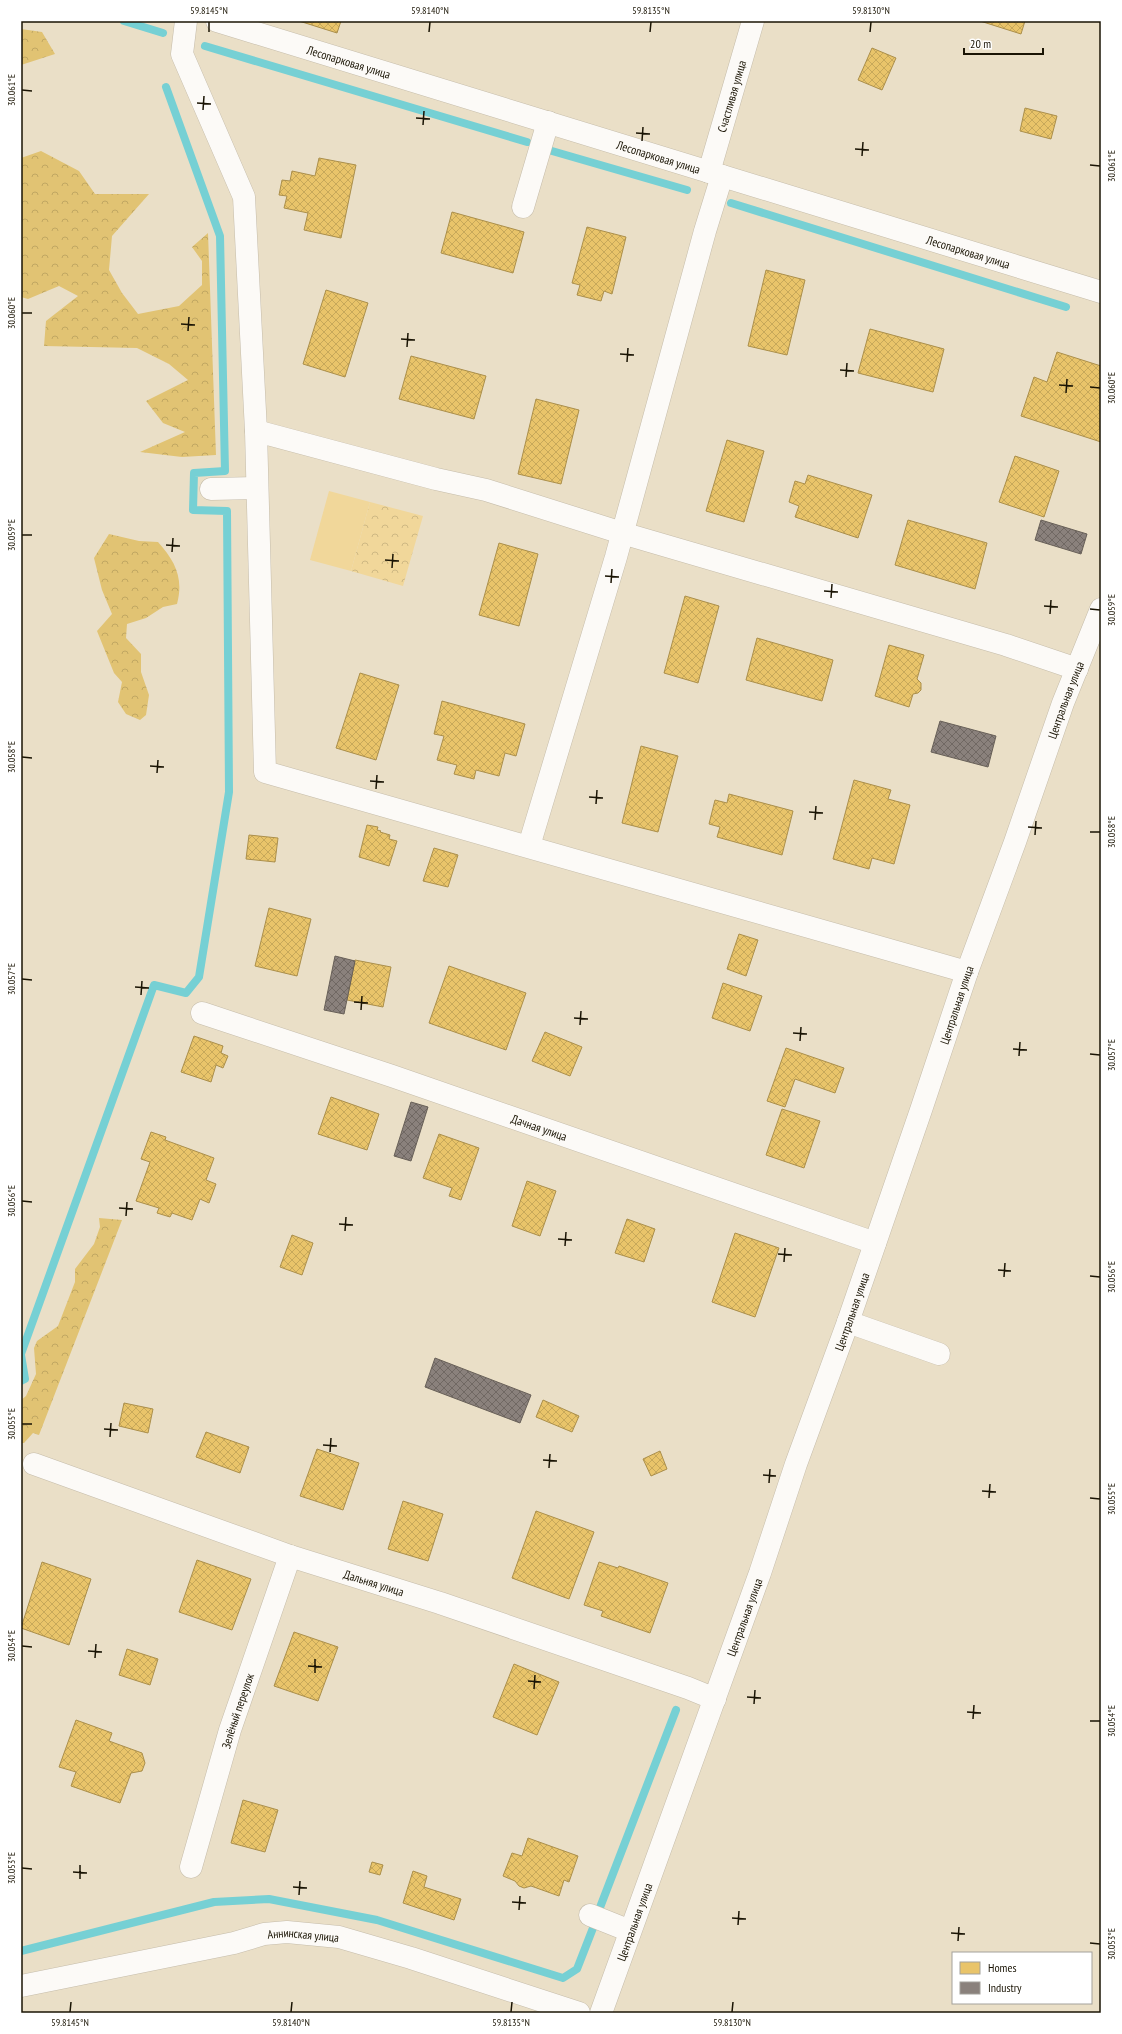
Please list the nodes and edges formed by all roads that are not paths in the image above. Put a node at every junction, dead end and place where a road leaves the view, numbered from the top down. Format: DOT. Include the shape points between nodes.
graph roads {
  1 [pos="186,21"];
  2 [pos="217,21"];
  3 [pos="753,21"];
  4 [pos="548,122"];
  5 [pos="716,174"];
  6 [pos="523,207"];
  7 [pos="1101,292"];
  8 [pos="256,431"];
  9 [pos="257,488"];
  10 [pos="211,489"];
  11 [pos="622,533"];
  12 [pos="1101,609"];
  13 [pos="1077,668"];
  14 [pos="529,846"];
  15 [pos="967,972"];
  16 [pos="202,1013"];
  17 [pos="875,1243"];
  18 [pos="848,1322"];
  19 [pos="939,1354"];
  20 [pos="34,1464"];
  21 [pos="290,1556"];
  22 [pos="715,1699"];
  23 [pos="191,1867"];
  24 [pos="590,1915"];
  25 [pos="630,1931"];
  26 [pos="21,1986"];
  27 [pos="579,2013"];
  28 [pos="601,2013"];
  1 -- 8 [label="street" via="182,54 244,197"];
  2 -- 4 [label="street, Лесопарковая улица"];
  3 -- 5 [label="street, Счастливая улица"];
  4 -- 5 [label="street, Лесопарковая улица"];
  4 -- 6 [label="street"];
  5 -- 7 [label="street, Лесопарковая улица"];
  5 -- 11 [label="street, Счастливая улица" via="705,231"];
  8 -- 9 [label="street"];
  8 -- 11 [label="street" via="486,490"];
  9 -- 10 [label="street"];
  9 -- 14 [label="street" via="265,772"];
  11 -- 13 [label="street"];
  11 -- 14 [label="street, Счастливая улица"];
  12 -- 13 [label="street, Центральная улица"];
  13 -- 15 [label="street, Центральная улица"];
  14 -- 15 [label="street"];
  15 -- 17 [label="street, Центральная улица"];
  16 -- 17 [label="street, Дачная улица"];
  17 -- 18 [label="street, Центральная улица"];
  18 -- 19 [label="street"];
  18 -- 22 [label="street, Центральная улица"];
  20 -- 21 [label="street, Дальняя улица"];
  21 -- 22 [label="street, Дальняя улица" via="448,1606"];
  21 -- 23 [label="street, Зелёный переулок" via="230,1730"];
  22 -- 25 [label="street, Центральная улица"];
  24 -- 25 [label="street"];
  25 -- 28 [label="street, Центральная улица"];
  26 -- 27 [label="street, Аннинская улица" via="264,1934 287,1932 339,1937"];
}
